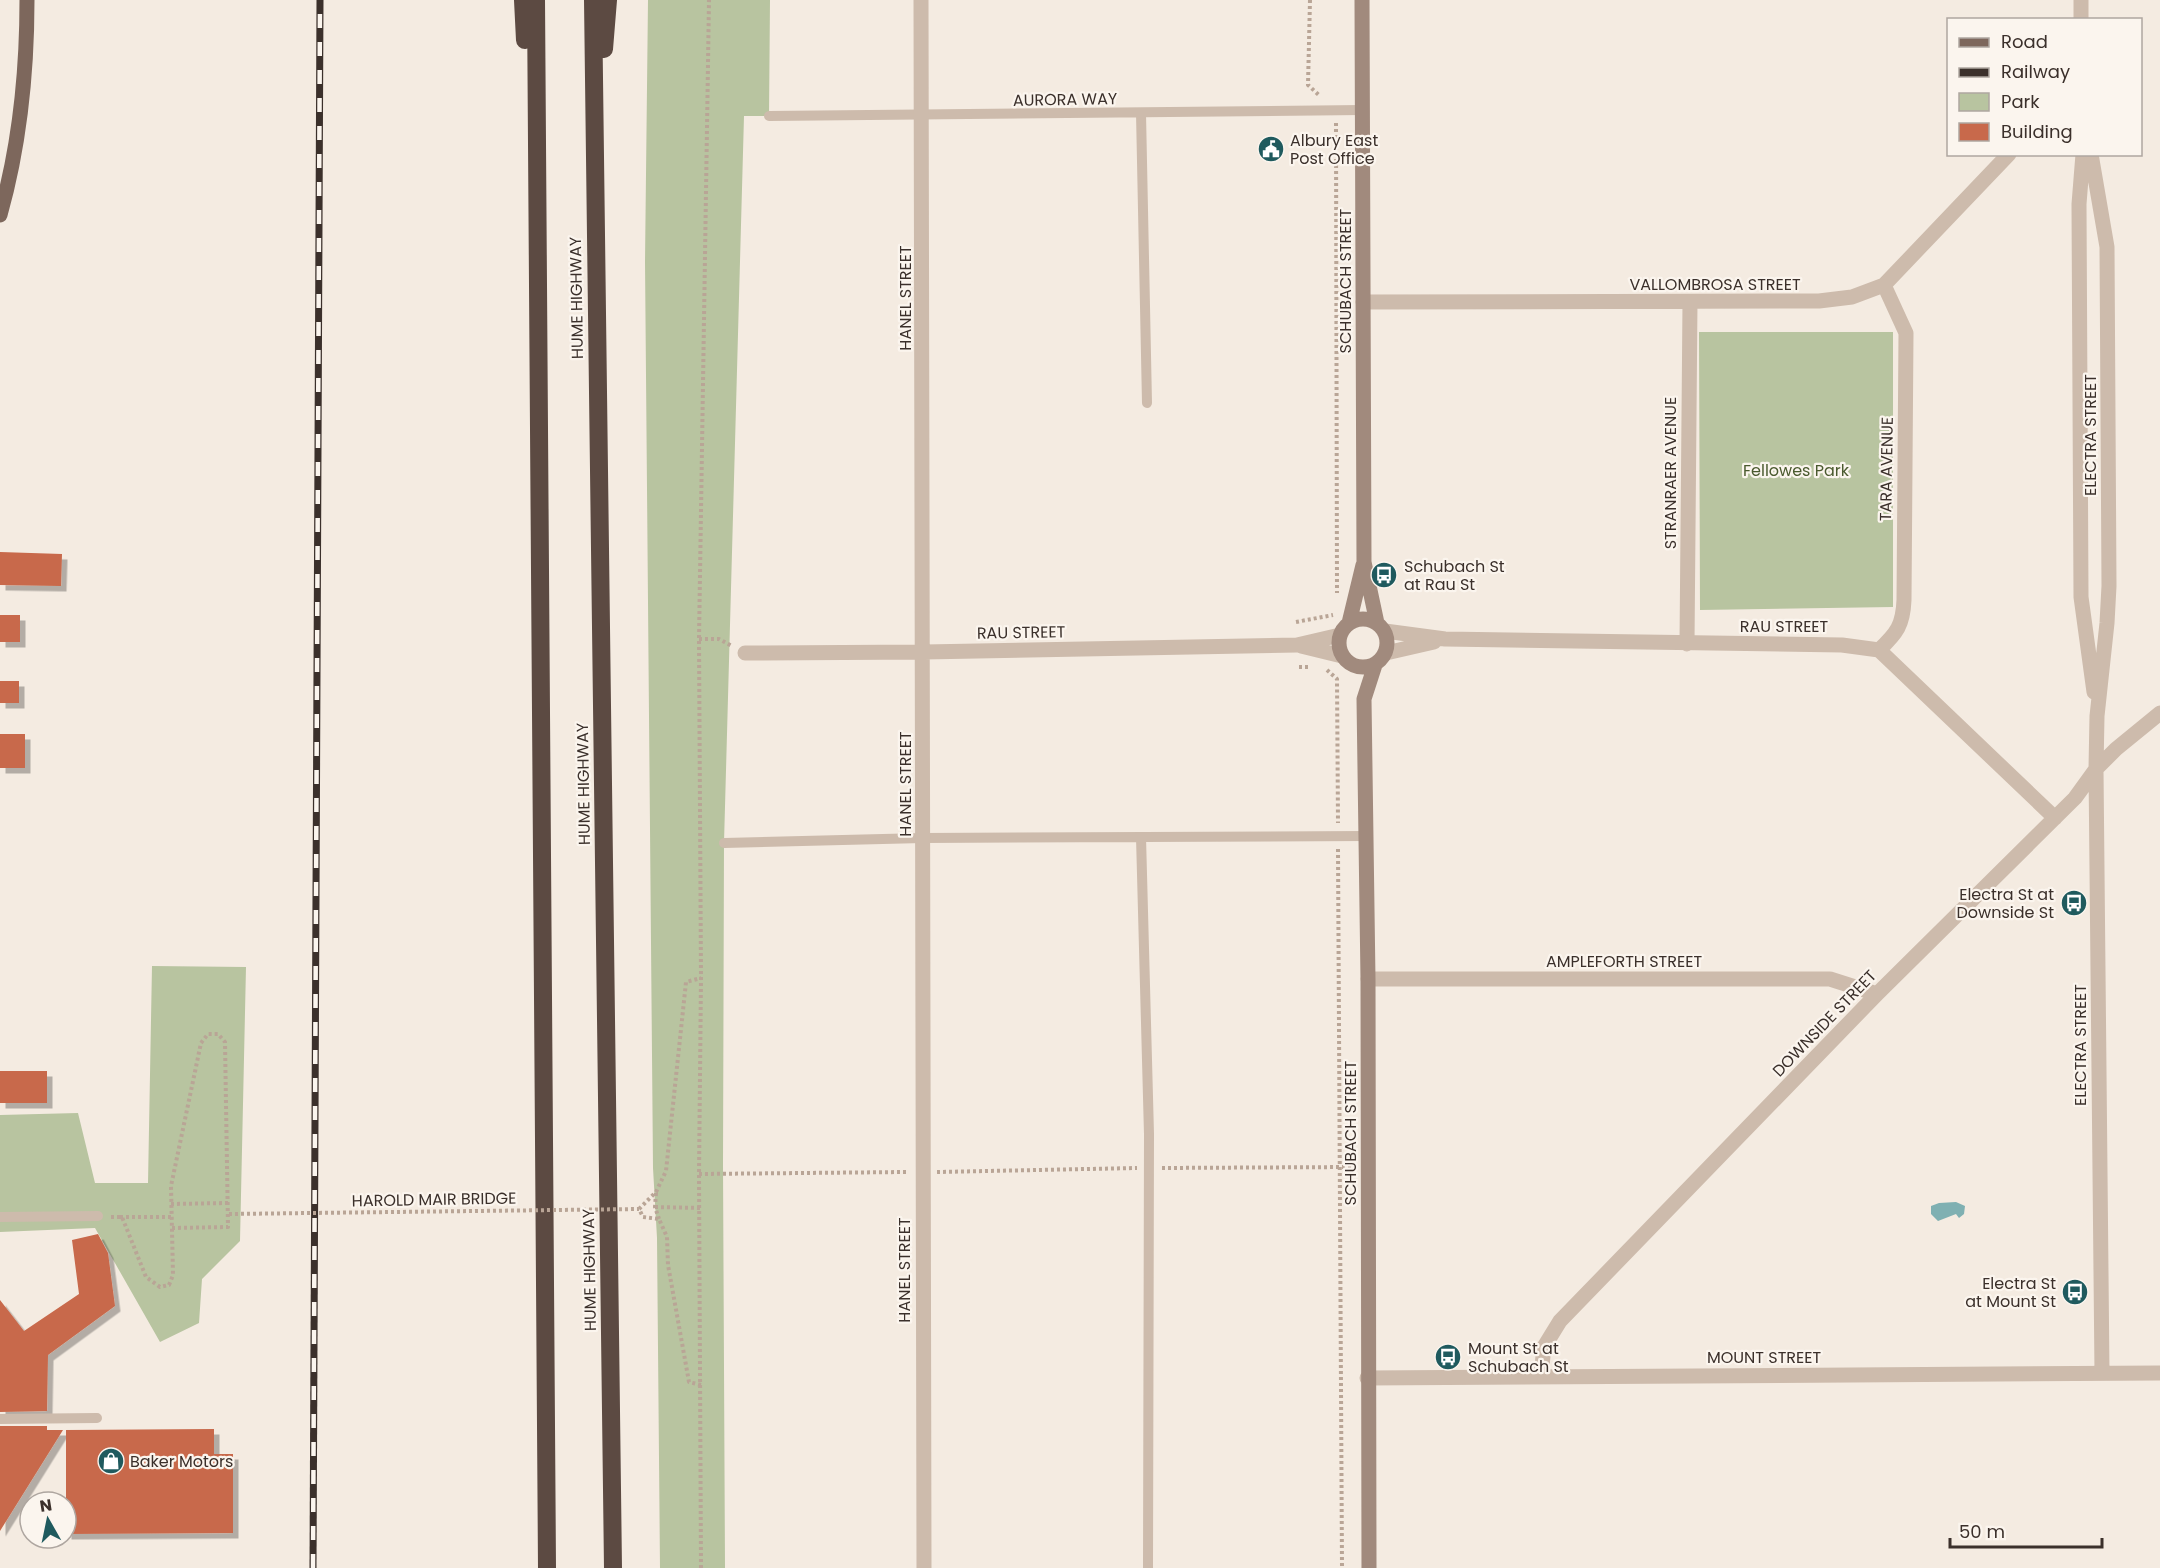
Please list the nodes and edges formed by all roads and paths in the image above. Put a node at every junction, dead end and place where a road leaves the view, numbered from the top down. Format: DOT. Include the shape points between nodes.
graph roads {
  1 [pos="27,0"];
  2 [pos="523,0"];
  3 [pos="536,0"];
  4 [pos="593,0"];
  5 [pos="608,0"];
  6 [pos="710,0"];
  7 [pos="921,0"];
  8 [pos="1310,0"];
  9 [pos="1362,0"];
  10 [pos="2081,0"];
  11 [pos="2081,18"];
  12 [pos="1336,110"];
  13 [pos="1362,110"];
  14 [pos="1141,113"];
  15 [pos="922,115"];
  16 [pos="769,116"];
  17 [pos="594,151"];
  18 [pos="2007,156"];
  19 [pos="2084,156"];
  20 [pos="2091,156"];
  21 [pos="0,214"];
  22 [pos="539,242"];
  23 [pos="1884,285"];
  24 [pos="1363,302"];
  25 [pos="1690,302"];
  26 [pos="1147,403"];
  27 [pos="1364,562"];
  28 [pos="1337,595"];
  29 [pos="1296,622"];
  30 [pos="1342,624"];
  31 [pos="1381,627"];
  32 [pos="699,639"];
  33 [pos="1446,639"];
  34 [pos="1687,644"];
  35 [pos="1297,645"];
  36 [pos="1879,650"];
  37 [pos="924,652"];
  38 [pos="1386,652"];
  39 [pos="745,653"];
  40 [pos="1347,660"];
  41 [pos="1375,664"];
  42 [pos="1317,666"];
  43 [pos="1299,667"];
  44 [pos="1325,669"];
  45 [pos="1364,699"];
  46 [pos="2160,713"];
  47 [pos="2097,716"];
  48 [pos="2096,769"];
  49 [pos="2055,818"];
  50 [pos="1338,836"];
  51 [pos="1366,836"];
  52 [pos="923,837"];
  53 [pos="1141,837"];
  54 [pos="724,843"];
  55 [pos="701,978"];
  56 [pos="1368,979"];
  57 [pos="1877,994"];
  58 [pos="1340,1166"];
  59 [pos="1368,1167"];
  60 [pos="1148,1168"];
  61 [pos="656,1192"];
  62 [pos="228,1203"];
  63 [pos="171,1204"];
  64 [pos="655,1207"];
  65 [pos="700,1208"];
  66 [pos="639,1209"];
  67 [pos="229,1214"];
  68 [pos="98,1216"];
  69 [pos="0,1217"];
  70 [pos="122,1217"];
  71 [pos="172,1217"];
  72 [pos="659,1219"];
  73 [pos="172,1228"];
  74 [pos="2102,1373"];
  75 [pos="2160,1373"];
  76 [pos="1541,1375"];
  77 [pos="1367,1378"];
  78 [pos="701,1384"];
  79 [pos="97,1418"];
  80 [pos="0,1419"];
  81 [pos="547,1568"];
  82 [pos="613,1568"];
  83 [pos="701,1568"];
  84 [pos="924,1568"];
  85 [pos="1148,1568"];
  86 [pos="1342,1568"];
  87 [pos="1368,1568"];
  1 -- 21 [label="main road" via="22,106 12,171"];
  2 -- 22 [label="highway"];
  3 -- 22 [label="highway"];
  4 -- 17 [label="highway, HUME HIGHWAY"];
  5 -- 17 [label="highway"];
  6 -- 32 [label="path"];
  7 -- 15 [label="street, HANEL STREET"];
  8 -- 12 [label="path" via="1308,85"];
  9 -- 13 [label="street, SCHUBACH STREET"];
  10 -- 11 [label="street"];
  12 -- 13 [label="lane, AURORA WAY"];
  12 -- 14 [label="lane, AURORA WAY"];
  12 -- 28 [label="path"];
  13 -- 24 [label="street, SCHUBACH STREET"];
  14 -- 15 [label="lane, AURORA WAY"];
  14 -- 26 [label="lane"];
  15 -- 16 [label="lane, AURORA WAY"];
  15 -- 37 [label="street, HANEL STREET"];
  17 -- 82 [label="highway, HUME HIGHWAY"];
  18 -- 23 [label="street, VALLOMBROSA STREET"];
  19 -- 47 [label="street, ELECTRA STREET" via="2079,204 2081,597"];
  20 -- 47 [label="street, ELECTRA STREET" via="2107,247 2109,586"];
  22 -- 81 [label="highway"];
  23 -- 25 [label="street, VALLOMBROSA STREET" via="1852,297 1819,301"];
  23 -- 36 [label="street, TARA AVENUE" via="1906,333 1904,600 1899,628"];
  24 -- 25 [label="street, VALLOMBROSA STREET"];
  24 -- 27 [label="street, SCHUBACH STREET"];
  25 -- 34 [label="street, STRANRAER AVENUE"];
  27 -- 30 [label="street, SCHUBACH STREET"];
  27 -- 31 [label="street, SCHUBACH STREET"];
  29 -- 30 [label="path"];
  30 -- 31 [label="street" via="1367,619"];
  30 -- 35 [label="street, RAU STREET"];
  30 -- 40 [label="street" via="1339,648"];
  31 -- 33 [label="street, RAU STREET"];
  31 -- 38 [label="street" via="1388,638"];
  32 -- 39 [label="path" via="719,639"];
  32 -- 55 [label="path"];
  33 -- 34 [label="street, RAU STREET"];
  33 -- 38 [label="street, RAU STREET"];
  34 -- 36 [label="street, RAU STREET" via="1842,645"];
  35 -- 37 [label="street, RAU STREET"];
  35 -- 40 [label="street, RAU STREET"];
  36 -- 49 [label="street"];
  37 -- 39 [label="street, RAU STREET"];
  37 -- 52 [label="street, HANEL STREET"];
  38 -- 41 [label="street"];
  40 -- 41 [label="street" via="1364,668"];
  40 -- 45 [label="street, SCHUBACH STREET"];
  41 -- 45 [label="street, SCHUBACH STREET"];
  42 -- 43 [label="path"];
  44 -- 50 [label="path" via="1337,679"];
  45 -- 51 [label="street, SCHUBACH STREET"];
  46 -- 48 [label="street, DOWNSIDE STREET"];
  47 -- 48 [label="street, ELECTRA STREET"];
  48 -- 49 [label="street, DOWNSIDE STREET"];
  48 -- 74 [label="street, ELECTRA STREET"];
  49 -- 57 [label="street, DOWNSIDE STREET"];
  50 -- 51 [label="lane"];
  50 -- 53 [label="lane"];
  50 -- 58 [label="path"];
  51 -- 56 [label="street, SCHUBACH STREET"];
  52 -- 53 [label="lane"];
  52 -- 54 [label="lane"];
  52 -- 84 [label="street, HANEL STREET"];
  53 -- 60 [label="lane"];
  55 -- 61 [label="path" via="686,982 666,1171"];
  55 -- 65 [label="path"];
  56 -- 57 [label="street, AMPLEFORTH STREET" via="1830,979"];
  56 -- 59 [label="street, SCHUBACH STREET"];
  57 -- 76 [label="street, DOWNSIDE STREET" via="1560,1321 1544,1347"];
  58 -- 59 [label="path"];
  58 -- 60 [label="path"];
  58 -- 86 [label="path"];
  59 -- 77 [label="street, SCHUBACH STREET"];
  60 -- 85 [label="lane"];
  61 -- 64 [label="path"];
  61 -- 66 [label="path"];
  62 -- 63 [label="path"];
  62 -- 63 [label="path" via="225,1042 218,1034 208,1034 201,1043 171,1186"];
  62 -- 67 [label="path"];
  63 -- 71 [label="path"];
  64 -- 65 [label="path"];
  64 -- 72 [label="path"];
  65 -- 78 [label="path"];
  66 -- 67 [label="path, HAROLD MAIR BRIDGE, bridge"];
  66 -- 72 [label="path" via="644,1218"];
  67 -- 73 [label="path" via="228,1227"];
  68 -- 69 [label="lane"];
  68 -- 71 [label="path"];
  70 -- 73 [label="path" via="146,1276 160,1287 169,1285 173,1275"];
  71 -- 73 [label="path"];
  72 -- 78 [label="path" via="667,1237 668,1265 689,1382"];
  74 -- 75 [label="street, MOUNT STREET"];
  74 -- 76 [label="street, MOUNT STREET"];
  76 -- 77 [label="street, MOUNT STREET"];
  77 -- 87 [label="street, SCHUBACH STREET"];
  78 -- 83 [label="path"];
  79 -- 80 [label="lane"];
}
